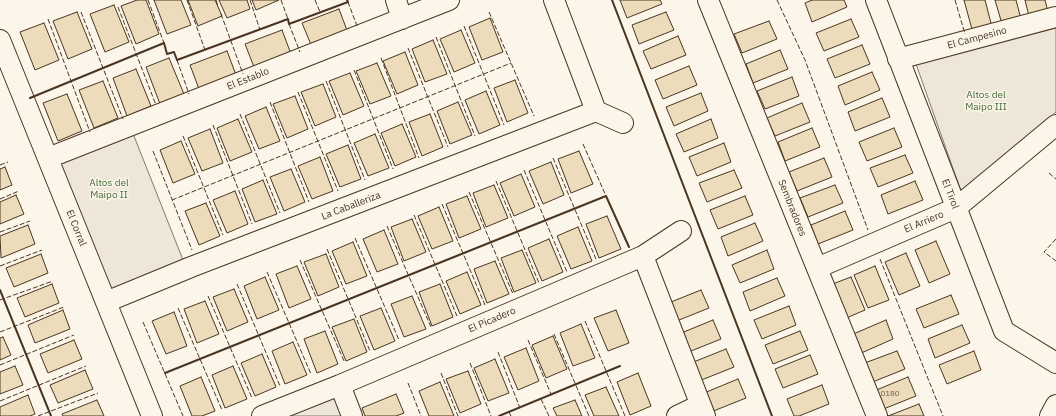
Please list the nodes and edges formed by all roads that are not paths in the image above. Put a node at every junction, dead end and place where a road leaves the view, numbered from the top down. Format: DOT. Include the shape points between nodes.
graph roads {
  1 [pos="449,0"];
  2 [pos="554,0"];
  3 [pos="708,0"];
  4 [pos="876,0"];
  5 [pos="399,9"];
  6 [pos="1056,17"];
  7 [pos="0,40"];
  8 [pos="898,59"];
  9 [pos="596,111"];
  10 [pos="623,123"];
  11 [pos="1056,125"];
  12 [pos="48,158"];
  13 [pos="956,208"];
  14 [pos="681,231"];
  15 [pos="643,256"];
  16 [pos="817,268"];
  17 [pos="106,302"];
  18 [pos="1056,363"];
  19 [pos="340,385"];
  20 [pos="1056,405"];
  21 [pos="702,410"];
  22 [pos="152,416"];
  23 [pos="262,416"];
  24 [pos="352,416"];
  25 [pos="677,416"];
  26 [pos="877,416"];
  27 [pos="1050,416"];
  1 -- 5 [label="street, El Establo"];
  2 -- 9 [label="street"];
  3 -- 16 [label="street, Sembradores"];
  4 -- 8 [label="street, El Tirol"];
  5 -- 12 [label="street, El Establo"];
  6 -- 8 [label="street, El Campesino"];
  7 -- 12 [label="street, El Corral"];
  8 -- 13 [label="street, El Tirol"];
  9 -- 10 [label="street"];
  9 -- 17 [label="street, La Caballeriza"];
  11 -- 13 [label="street, El Arriero"];
  12 -- 17 [label="street, El Corral"];
  13 -- 16 [label="street, El Arriero"];
  13 -- 18 [label="street, El Tirol" via="1004,331"];
  14 -- 15 [label="street, El Picadero"];
  15 -- 19 [label="street, El Picadero"];
  15 -- 21 [label="street"];
  16 -- 26 [label="street, Sembradores"];
  17 -- 22 [label="street, El Corral"];
  19 -- 23 [label="street, El Picadero"];
  19 -- 24 [label="street"];
  20 -- 27 [label="street"];
  21 -- 25 [label="street"];
}
